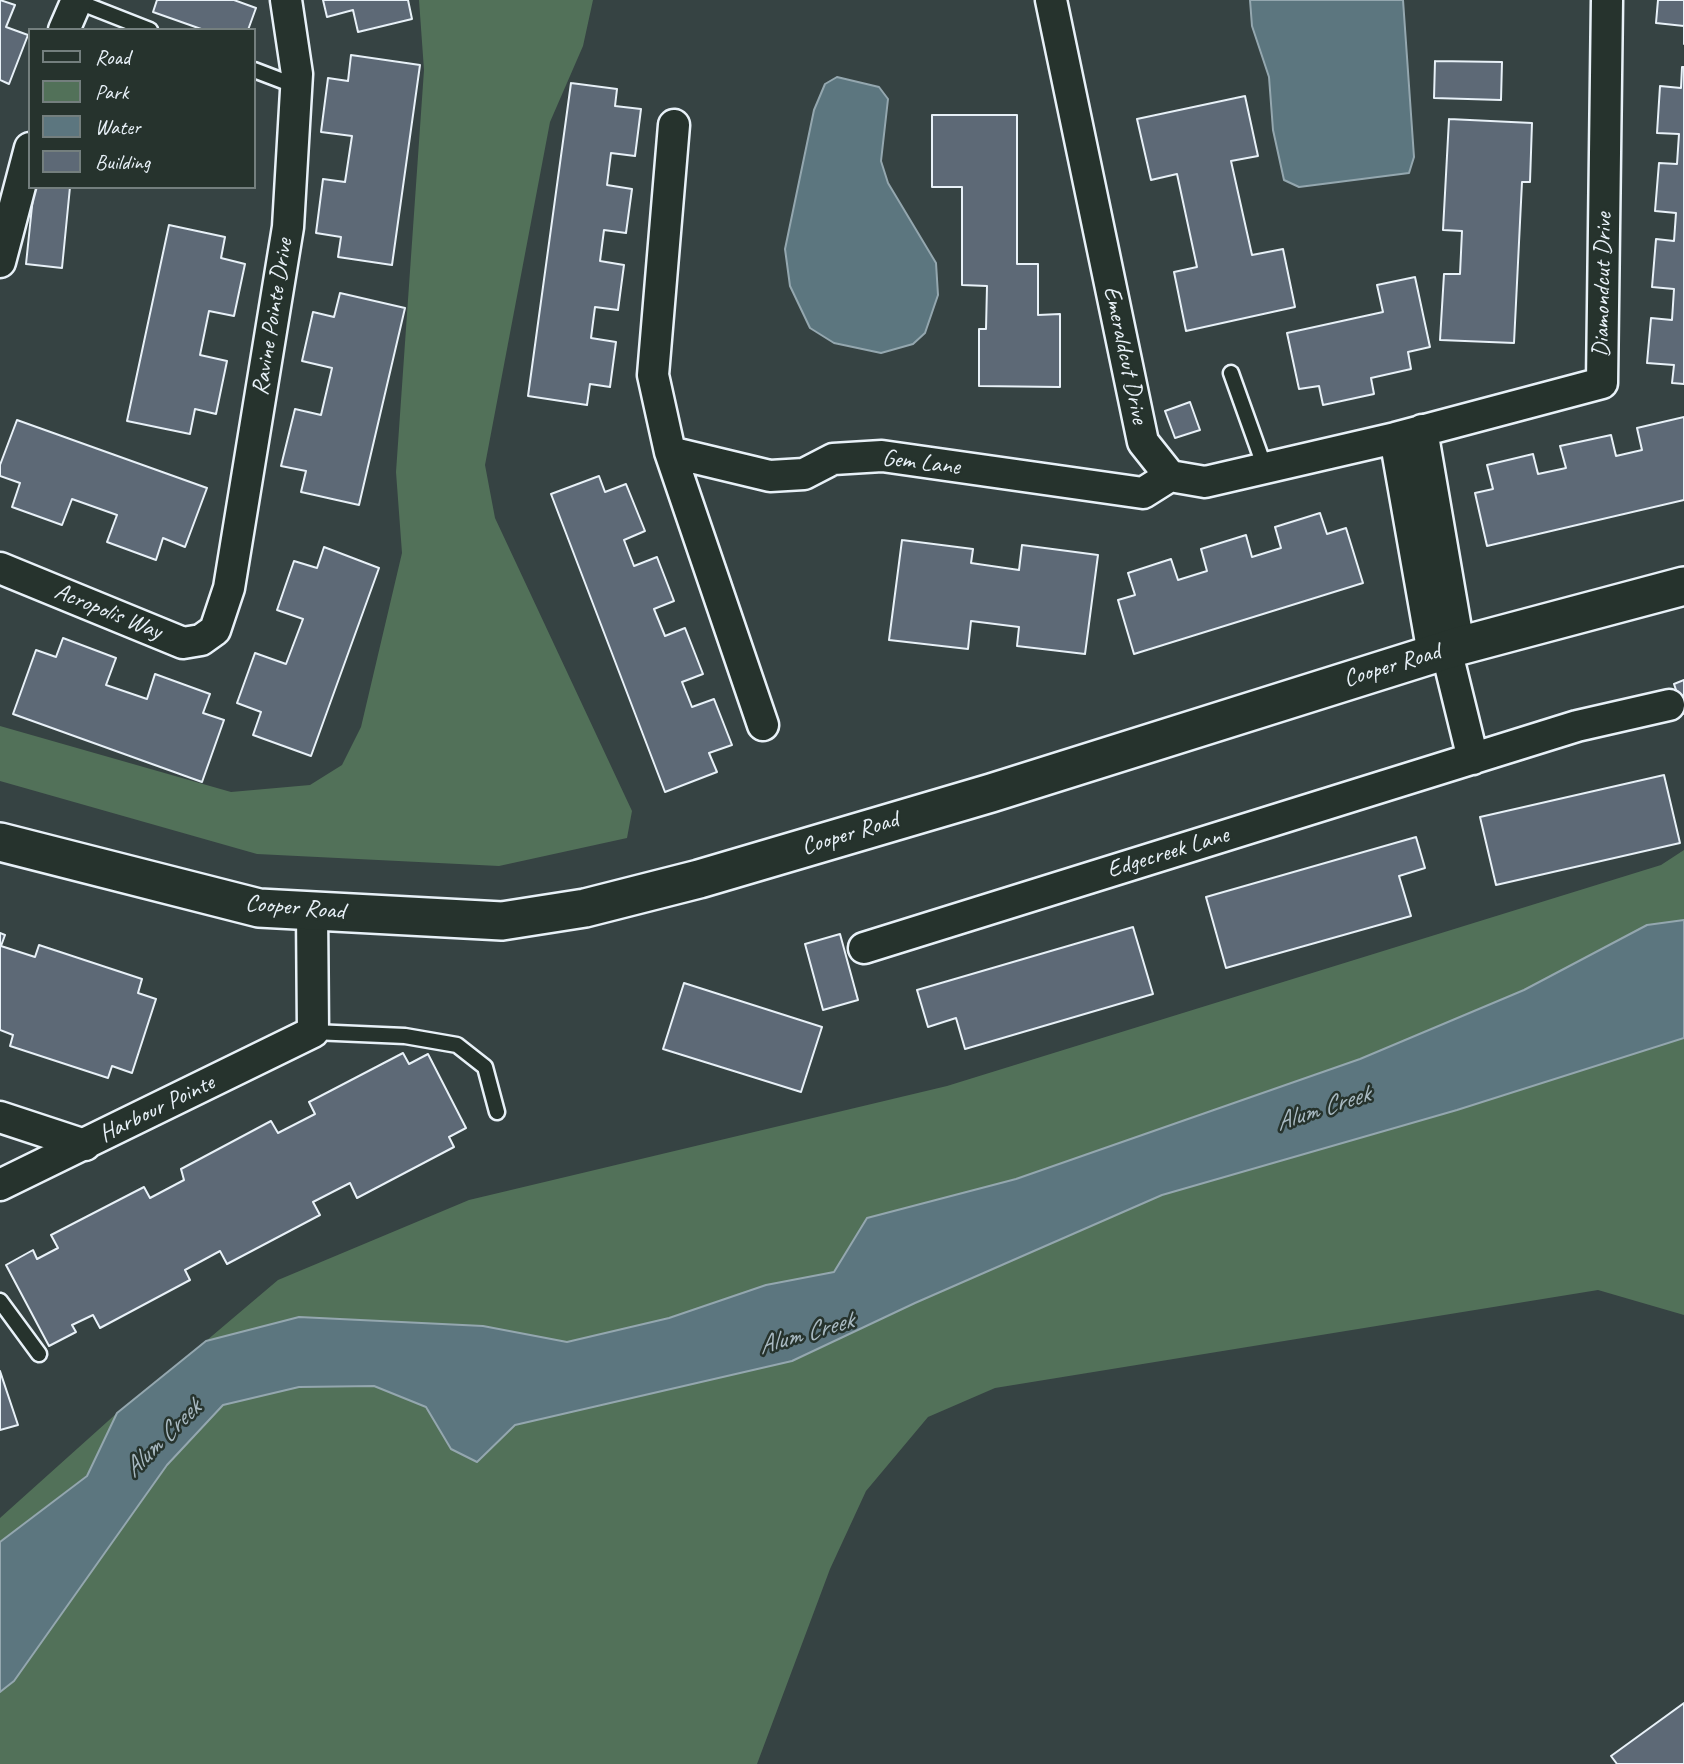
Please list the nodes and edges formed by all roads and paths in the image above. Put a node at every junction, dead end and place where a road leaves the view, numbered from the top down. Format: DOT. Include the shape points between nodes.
graph roads {
  1 [pos="286,0"];
  2 [pos="1051,0"];
  3 [pos="1607,0"];
  4 [pos="77,1"];
  5 [pos="65,28"];
  6 [pos="145,28"];
  7 [pos="256,71"];
  8 [pos="296,86"];
  9 [pos="674,125"];
  10 [pos="28,156"];
  11 [pos="0,262"];
  12 [pos="1231,373"];
  13 [pos="1408,434"];
  14 [pos="670,452"];
  15 [pos="1265,468"];
  16 [pos="1171,475"];
  17 [pos="0,568"];
  18 [pos="1684,586"];
  19 [pos="215,630"];
  20 [pos="1446,649"];
  21 [pos="1670,705"];
  22 [pos="763,725"];
  23 [pos="1473,759"];
  24 [pos="0,842"];
  25 [pos="313,911"];
  26 [pos="864,948"];
  27 [pos="313,1032"];
  28 [pos="497,1112"];
  29 [pos="0,1117"];
  30 [pos="85,1146"];
  31 [pos="0,1185"];
  32 [pos="0,1301"];
  33 [pos="39,1354"];
  1 -- 8 [label="street, Ravine Pointe Drive"];
  2 -- 16 [label="street, Emeraldcut Drive" via="1143,442"];
  3 -- 13 [label="street, Diamondcut Drive" via="1602,383"];
  4 -- 5 [label="street"];
  4 -- 6 [label="lane"];
  7 -- 8 [label="lane"];
  8 -- 19 [label="street, Ravine Pointe Drive" via="288,227 229,589"];
  9 -- 14 [label="street" via="653,375"];
  10 -- 11 [label="street"];
  12 -- 15 [label="lane"];
  13 -- 15 [label="street"];
  13 -- 20 [label="street"];
  14 -- 16 [label="street, Gem Lane" via="770,476 804,474 833,459 882,456 1143,493"];
  14 -- 22 [label="street"];
  15 -- 16 [label="street" via="1205,482"];
  17 -- 19 [label="street, Acropolis Way" via="183,643 201,640"];
  18 -- 20 [label="street, Cooper Road"];
  20 -- 23 [label="street"];
  20 -- 25 [label="street, Cooper Road" via="978,797 585,908 502,921"];
  21 -- 23 [label="street, Edgecreek Lane" via="1577,726"];
  23 -- 26 [label="street, Edgecreek Lane"];
  24 -- 25 [label="street, Cooper Road" via="259,908"];
  25 -- 27 [label="street"];
  27 -- 28 [label="lane, Harbour Pointe" via="457,1045 485,1067"];
  27 -- 30 [label="street, Harbour Pointe"];
  29 -- 30 [label="street"];
  30 -- 31 [label="street, Harbour Pointe"];
  32 -- 33 [label="lane"];
}
